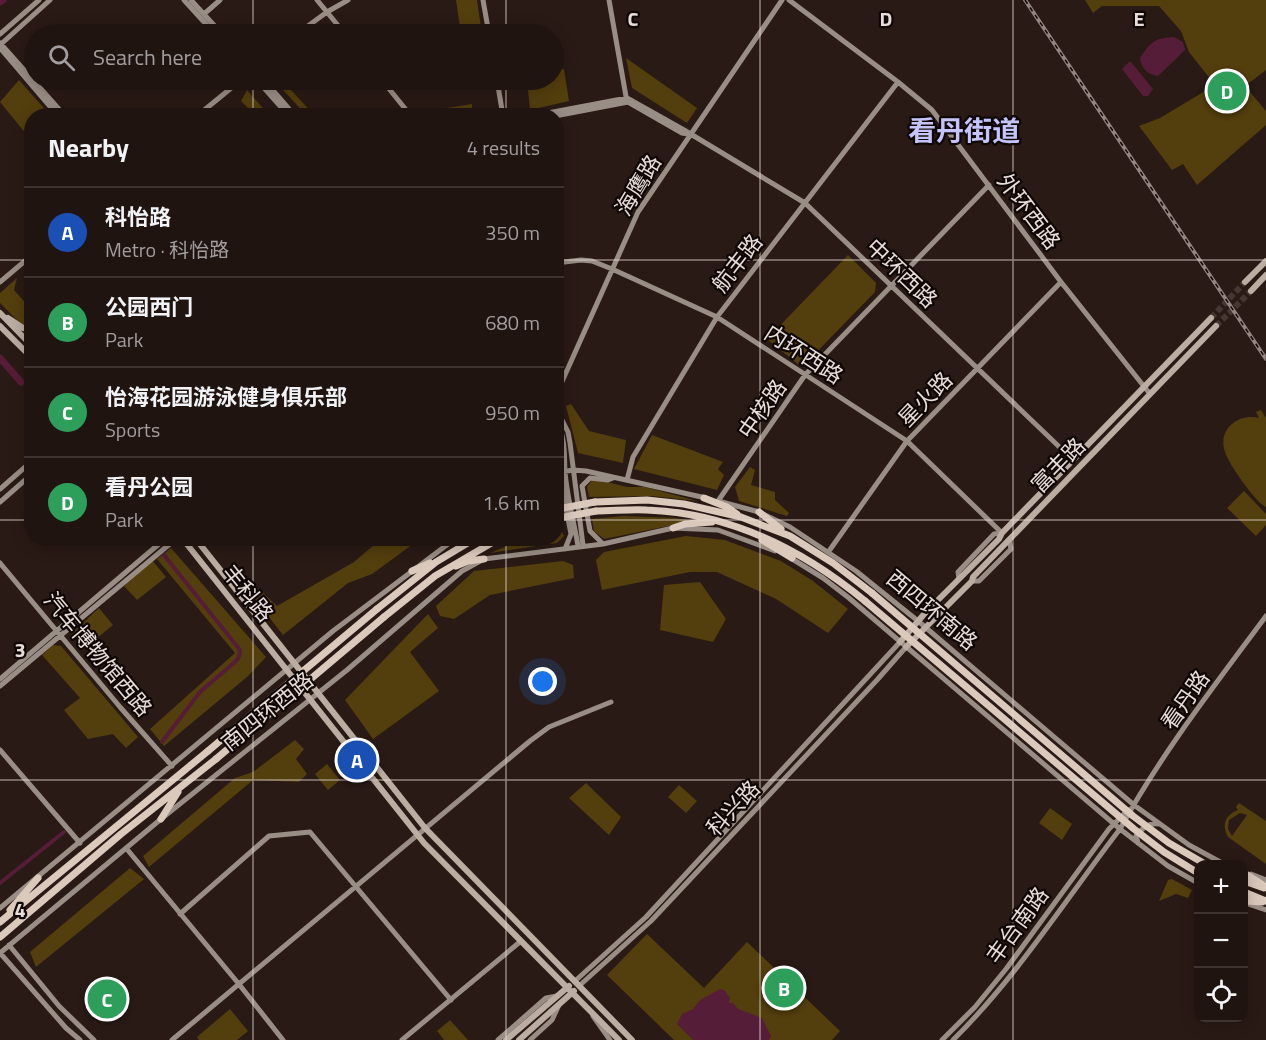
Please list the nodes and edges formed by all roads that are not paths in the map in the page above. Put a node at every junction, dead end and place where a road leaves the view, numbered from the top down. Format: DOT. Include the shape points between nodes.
graph roads {
  1 [pos="39,0"];
  2 [pos="50,0"];
  3 [pos="184,0"];
  4 [pos="191,0"];
  5 [pos="220,0"];
  6 [pos="317,0"];
  7 [pos="348,0"];
  8 [pos="483,0"];
  9 [pos="609,0"];
  10 [pos="782,0"];
  11 [pos="789,0"];
  12 [pos="327,12"];
  13 [pos="204,14"];
  14 [pos="206,24"];
  15 [pos="213,24"];
  16 [pos="311,24"];
  17 [pos="337,24"];
  18 [pos="487,24"];
  19 [pos="0,34"];
  20 [pos="0,45"];
  21 [pos="24,71"];
  22 [pos="24,74"];
  23 [pos="898,82"];
  24 [pos="37,90"];
  25 [pos="41,90"];
  26 [pos="229,90"];
  27 [pos="265,90"];
  28 [pos="273,90"];
  29 [pos="390,90"];
  30 [pos="499,90"];
  31 [pos="627,100"];
  32 [pos="51,108"];
  33 [pos="58,108"];
  34 [pos="207,108"];
  35 [pos="282,108"];
  36 [pos="288,108"];
  37 [pos="405,108"];
  38 [pos="502,108"];
  39 [pos="564,111"];
  40 [pos="564,114"];
  41 [pos="690,134"];
  42 [pos="989,185"];
  43 [pos="805,202"];
  44 [pos="1266,261"];
  45 [pos="24,262"];
  46 [pos="564,262"];
  47 [pos="612,269"];
  48 [pos="1266,275"];
  49 [pos="0,282"];
  50 [pos="1061,282"];
  51 [pos="1245,282"];
  52 [pos="891,285"];
  53 [pos="1251,291"];
  54 [pos="0,313"];
  55 [pos="717,317"];
  56 [pos="1211,318"];
  57 [pos="0,326"];
  58 [pos="1216,326"];
  59 [pos="23,328"];
  60 [pos="24,338"];
  61 [pos="24,350"];
  62 [pos="977,368"];
  63 [pos="806,375"];
  64 [pos="564,377"];
  65 [pos="1144,387"];
  66 [pos="1150,394"];
  67 [pos="564,423"];
  68 [pos="907,441"];
  69 [pos="564,446"];
  70 [pos="566,456"];
  71 [pos="1073,460"];
  72 [pos="24,467"];
  73 [pos="573,470"];
  74 [pos="565,471"];
  75 [pos="615,478"];
  76 [pos="627,480"];
  77 [pos="24,481"];
  78 [pos="582,486"];
  79 [pos="0,489"];
  80 [pos="564,498"];
  81 [pos="704,498"];
  82 [pos="718,501"];
  83 [pos="0,502"];
  84 [pos="564,508"];
  85 [pos="759,512"];
  86 [pos="741,517"];
  87 [pos="564,518"];
  88 [pos="721,521"];
  89 [pos="673,528"];
  90 [pos="742,528"];
  91 [pos="1002,533"];
  92 [pos="790,536"];
  93 [pos="603,543"];
  94 [pos="157,546"];
  95 [pos="167,546"];
  96 [pos="188,546"];
  97 [pos="201,546"];
  98 [pos="445,546"];
  99 [pos="463,546"];
  100 [pos="486,546"];
  101 [pos="581,546"];
  102 [pos="565,549"];
  103 [pos="829,551"];
  104 [pos="444,557"];
  105 [pos="792,558"];
  106 [pos="484,559"];
  107 [pos="0,563"];
  108 [pos="412,570"];
  109 [pos="435,576"];
  110 [pos="1266,616"];
  111 [pos="918,621"];
  112 [pos="926,628"];
  113 [pos="59,633"];
  114 [pos="939,639"];
  115 [pos="903,644"];
  116 [pos="920,659"];
  117 [pos="295,664"];
  118 [pos="287,669"];
  119 [pos="0,679"];
  120 [pos="0,686"];
  121 [pos="318,693"];
  122 [pos="311,699"];
  123 [pos="611,702"];
  124 [pos="1064,747"];
  125 [pos="0,750"];
  126 [pos="172,766"];
  127 [pos="1047,768"];
  128 [pos="180,787"];
  129 [pos="1134,805"];
  130 [pos="161,819"];
  131 [pos="1114,824"];
  132 [pos="1160,824"];
  133 [pos="425,828"];
  134 [pos="1120,830"];
  135 [pos="417,835"];
  136 [pos="80,843"];
  137 [pos="1140,845"];
  138 [pos="126,848"];
  139 [pos="1198,860"];
  140 [pos="1216,860"];
  141 [pos="1194,870"];
  142 [pos="1248,873"];
  143 [pos="1248,875"];
  144 [pos="38,878"];
  145 [pos="1266,880"];
  146 [pos="1194,882"];
  147 [pos="1248,882"];
  148 [pos="355,885"];
  149 [pos="1266,888"];
  150 [pos="1248,894"];
  151 [pos="1248,902"];
  152 [pos="1266,902"];
  153 [pos="1248,903"];
  154 [pos="0,908"];
  155 [pos="1266,910"];
  156 [pos="180,914"];
  157 [pos="0,922"];
  158 [pos="0,937"];
  159 [pos="521,941"];
  160 [pos="9,945"];
  161 [pos="0,953"];
  162 [pos="238,983"];
  163 [pos="577,984"];
  164 [pos="570,990"];
  165 [pos="557,996"];
  166 [pos="451,1000"];
  167 [pos="560,1004"];
  168 [pos="591,1012"];
  169 [pos="80,1040"];
  170 [pos="94,1040"];
  171 [pos="172,1040"];
  172 [pos="283,1040"];
  173 [pos="402,1040"];
  174 [pos="498,1040"];
  175 [pos="506,1040"];
  176 [pos="519,1040"];
  177 [pos="530,1040"];
  178 [pos="610,1040"];
  179 [pos="619,1040"];
  180 [pos="632,1040"];
  181 [pos="942,1040"];
  182 [pos="953,1040"];
  1 -- 19 [label="street"];
  2 -- 20 [label="street"];
  3 -- 14 [label="street"];
  4 -- 13 [label="street"];
  5 -- 13 [label="street"];
  6 -- 12 [label="street"];
  7 -- 12 [label="street"];
  8 -- 18 [label="street"];
  9 -- 31 [label="street"];
  10 -- 41 [label="street, 海鹰路"];
  11 -- 23 [label="street, 外环西路"];
  12 -- 16 [label="street"];
  12 -- 17 [label="street"];
  13 -- 15 [label="street"];
  20 -- 21 [label="street"];
  20 -- 22 [label="street"];
  23 -- 42 [label="street, 外环西路" via="932,110"];
  23 -- 43 [label="street, 航丰路"];
  24 -- 32 [label="street"];
  25 -- 33 [label="street"];
  26 -- 34 [label="street"];
  27 -- 35 [label="street"];
  28 -- 36 [label="street"];
  29 -- 37 [label="street"];
  30 -- 38 [label="street"];
  31 -- 39 [label="street"];
  31 -- 40 [label="street"];
  31 -- 41 [label="street, 中环西路"];
  41 -- 43 [label="street, 中环西路"];
  41 -- 47 [label="street, 海鹰路" via="638,213"];
  42 -- 50 [label="street, 外环西路"];
  42 -- 52 [label="street, 中核路"];
  43 -- 52 [label="street, 中环西路"];
  43 -- 55 [label="street, 航丰路"];
  44 -- 51 [label="main road"];
  45 -- 49 [label="street"];
  46 -- 47 [label="street, 内环西路" via="592,261"];
  47 -- 55 [label="street, 内环西路"];
  47 -- 64 [label="street, 海鹰路"];
  48 -- 53 [label="main road"];
  50 -- 62 [label="street, 星火路"];
  50 -- 65 [label="street, 外环西路"];
  52 -- 62 [label="street, 中环西路"];
  52 -- 63 [label="street, 中核路"];
  54 -- 59 [label="main road"];
  54 -- 60 [label="main road"];
  55 -- 63 [label="street, 内环西路"];
  55 -- 76 [label="street, 航丰路" via="633,457"];
  56 -- 65 [label="main road, 富丰路"];
  57 -- 61 [label="main road"];
  58 -- 66 [label="main road, 富丰路"];
  62 -- 68 [label="street, 星火路"];
  62 -- 71 [label="street, 中环西路"];
  63 -- 68 [label="street, 内环西路"];
  63 -- 82 [label="street, 中核路"];
  65 -- 66 [label="street, 外环西路"];
  65 -- 71 [label="main road, 富丰路"];
  66 -- 112 [label="main road, 富丰路"];
  67 -- 73 [label="street"];
  68 -- 91 [label="street, 内环西路"];
  68 -- 103 [label="street, 星火路"];
  69 -- 70 [label="street"];
  70 -- 73 [label="street"];
  70 -- 74 [label="street"];
  71 -- 91 [label="main road, 富丰路"];
  72 -- 79 [label="street"];
  73 -- 74 [label="street, 西四环南路"];
  73 -- 75 [label="street, 西四环南路"];
  73 -- 78 [label="street"];
  73 -- 101 [label="street"];
  74 -- 101 [label="street"];
  75 -- 76 [label="street, 西四环南路"];
  75 -- 78 [label="street" via="590,478"];
  76 -- 81 [label="street, 西四环南路"];
  77 -- 83 [label="street"];
  78 -- 93 [label="street" via="590,531"];
  80 -- 102 [label="street" via="571,534"];
  81 -- 82 [label="street, 西四环南路"];
  81 -- 86 [label="highway"];
  82 -- 85 [label="street, 西四环南路"];
  84 -- 86 [label="highway, 西四环南路, bridge" via="647,500"];
  85 -- 92 [label="highway"];
  85 -- 103 [label="street, 西四环南路"];
  86 -- 92 [label="highway, 西四环南路"];
  87 -- 88 [label="highway, 西四环南路, bridge" via="647,510"];
  88 -- 89 [label="highway"];
  88 -- 90 [label="highway, 西四环南路"];
  89 -- 93 [label="street, 西四环南路"];
  89 -- 105 [label="street, 西四环南路" via="718,530"];
  90 -- 105 [label="highway"];
  90 -- 141 [label="highway, 西四环南路, bridge" via="806,558 866,601 1134,830"];
  91 -- 111 [label="main road, 富丰路"];
  92 -- 139 [label="highway, 西四环南路, bridge" via="872,593 1133,816"];
  93 -- 101 [label="street, 西四环南路"];
  94 -- 113 [label="street"];
  95 -- 113 [label="street"];
  96 -- 118 [label="main road, 丰科路"];
  97 -- 117 [label="main road, 丰科路"];
  98 -- 108 [label="street, 南四环西路"];
  99 -- 104 [label="highway"];
  100 -- 109 [label="highway"];
  101 -- 102 [label="street, 南四环西路"];
  102 -- 106 [label="street, 南四环西路"];
  103 -- 111 [label="street, 西四环南路"];
  104 -- 108 [label="highway"];
  104 -- 157 [label="highway, bridge"];
  105 -- 115 [label="street, 西四环南路" via="823,578"];
  106 -- 109 [label="highway" via="468,561"];
  106 -- 121 [label="street, 南四环西路" via="462,571"];
  107 -- 113 [label="street, 汽车博物馆西路"];
  108 -- 117 [label="street, 南四环西路"];
  109 -- 128 [label="highway, bridge"];
  110 -- 129 [label="street, 看丹路" via="1203,700"];
  111 -- 112 [label="street, 西四环南路"];
  111 -- 115 [label="main road, 富丰路"];
  112 -- 114 [label="street, 西四环南路"];
  112 -- 115 [label="main road, 富丰路"];
  113 -- 119 [label="street"];
  113 -- 120 [label="street"];
  113 -- 126 [label="street, 汽车博物馆西路"];
  114 -- 116 [label="street"];
  114 -- 124 [label="street, 西四环南路"];
  115 -- 116 [label="street, 西四环南路"];
  115 -- 163 [label="street, 科兴路" via="877,680 651,921"];
  116 -- 127 [label="street, 西四环南路"];
  117 -- 118 [label="street, 南四环西路"];
  117 -- 121 [label="main road, 丰科路"];
  118 -- 122 [label="main road, 丰科路"];
  118 -- 126 [label="street, 南四环西路"];
  121 -- 122 [label="street, 南四环西路"];
  121 -- 133 [label="main road, 丰科路"];
  122 -- 130 [label="street, 南四环西路"];
  122 -- 135 [label="main road, 丰科路"];
  123 -- 133 [label="street" via="549,727"];
  124 -- 127 [label="street"];
  124 -- 129 [label="street, 西四环南路"];
  125 -- 136 [label="street"];
  126 -- 136 [label="street, 南四环西路"];
  127 -- 131 [label="street, 西四环南路"];
  128 -- 130 [label="highway"];
  128 -- 158 [label="highway"];
  129 -- 131 [label="street, 丰台南路"];
  129 -- 132 [label="street, 西四环南路"];
  129 -- 134 [label="street, 丰台南路"];
  130 -- 138 [label="street, 南四环西路"];
  131 -- 134 [label="street, 西四环南路"];
  131 -- 181 [label="street, 丰台南路" via="981,999"];
  132 -- 137 [label="street" via="1142,829 1136,839"];
  132 -- 140 [label="street, 西四环南路"];
  133 -- 135 [label="street"];
  133 -- 163 [label="main road, 丰科路"];
  134 -- 137 [label="street, 西四环南路"];
  134 -- 182 [label="street, 丰台南路" via="1010,975"];
  135 -- 148 [label="street"];
  135 -- 159 [label="main road, 丰科路"];
  136 -- 144 [label="street, 南四环西路"];
  137 -- 146 [label="street, 西四环南路"];
  138 -- 156 [label="street"];
  138 -- 160 [label="street, 南四环西路"];
  142 -- 145 [label="street"];
  143 -- 149 [label="highway"];
  144 -- 154 [label="street, 南四环西路"];
  144 -- 157 [label="highway"];
  147 -- 149 [label="highway"];
  148 -- 156 [label="street" via="310,832 269,836"];
  148 -- 162 [label="street"];
  148 -- 166 [label="street"];
  150 -- 152 [label="highway"];
  151 -- 152 [label="highway"];
  153 -- 155 [label="street"];
  156 -- 162 [label="street"];
  159 -- 164 [label="main road, 丰科路"];
  159 -- 166 [label="street"];
  160 -- 161 [label="street, 南四环西路"];
  160 -- 170 [label="street" via="59,1006"];
  161 -- 169 [label="street"];
  162 -- 171 [label="street"];
  162 -- 172 [label="street"];
  163 -- 164 [label="main road"];
  163 -- 180 [label="main road, 丰科路"];
  164 -- 165 [label="main road"];
  164 -- 167 [label="main road"];
  164 -- 168 [label="main road, 丰科路"];
  165 -- 174 [label="street" via="546,998"];
  165 -- 175 [label="main road"];
  166 -- 173 [label="street"];
  167 -- 176 [label="main road"];
  167 -- 177 [label="street" via="552,1020"];
  168 -- 178 [label="street"];
  168 -- 179 [label="main road, 丰科路"];
}
